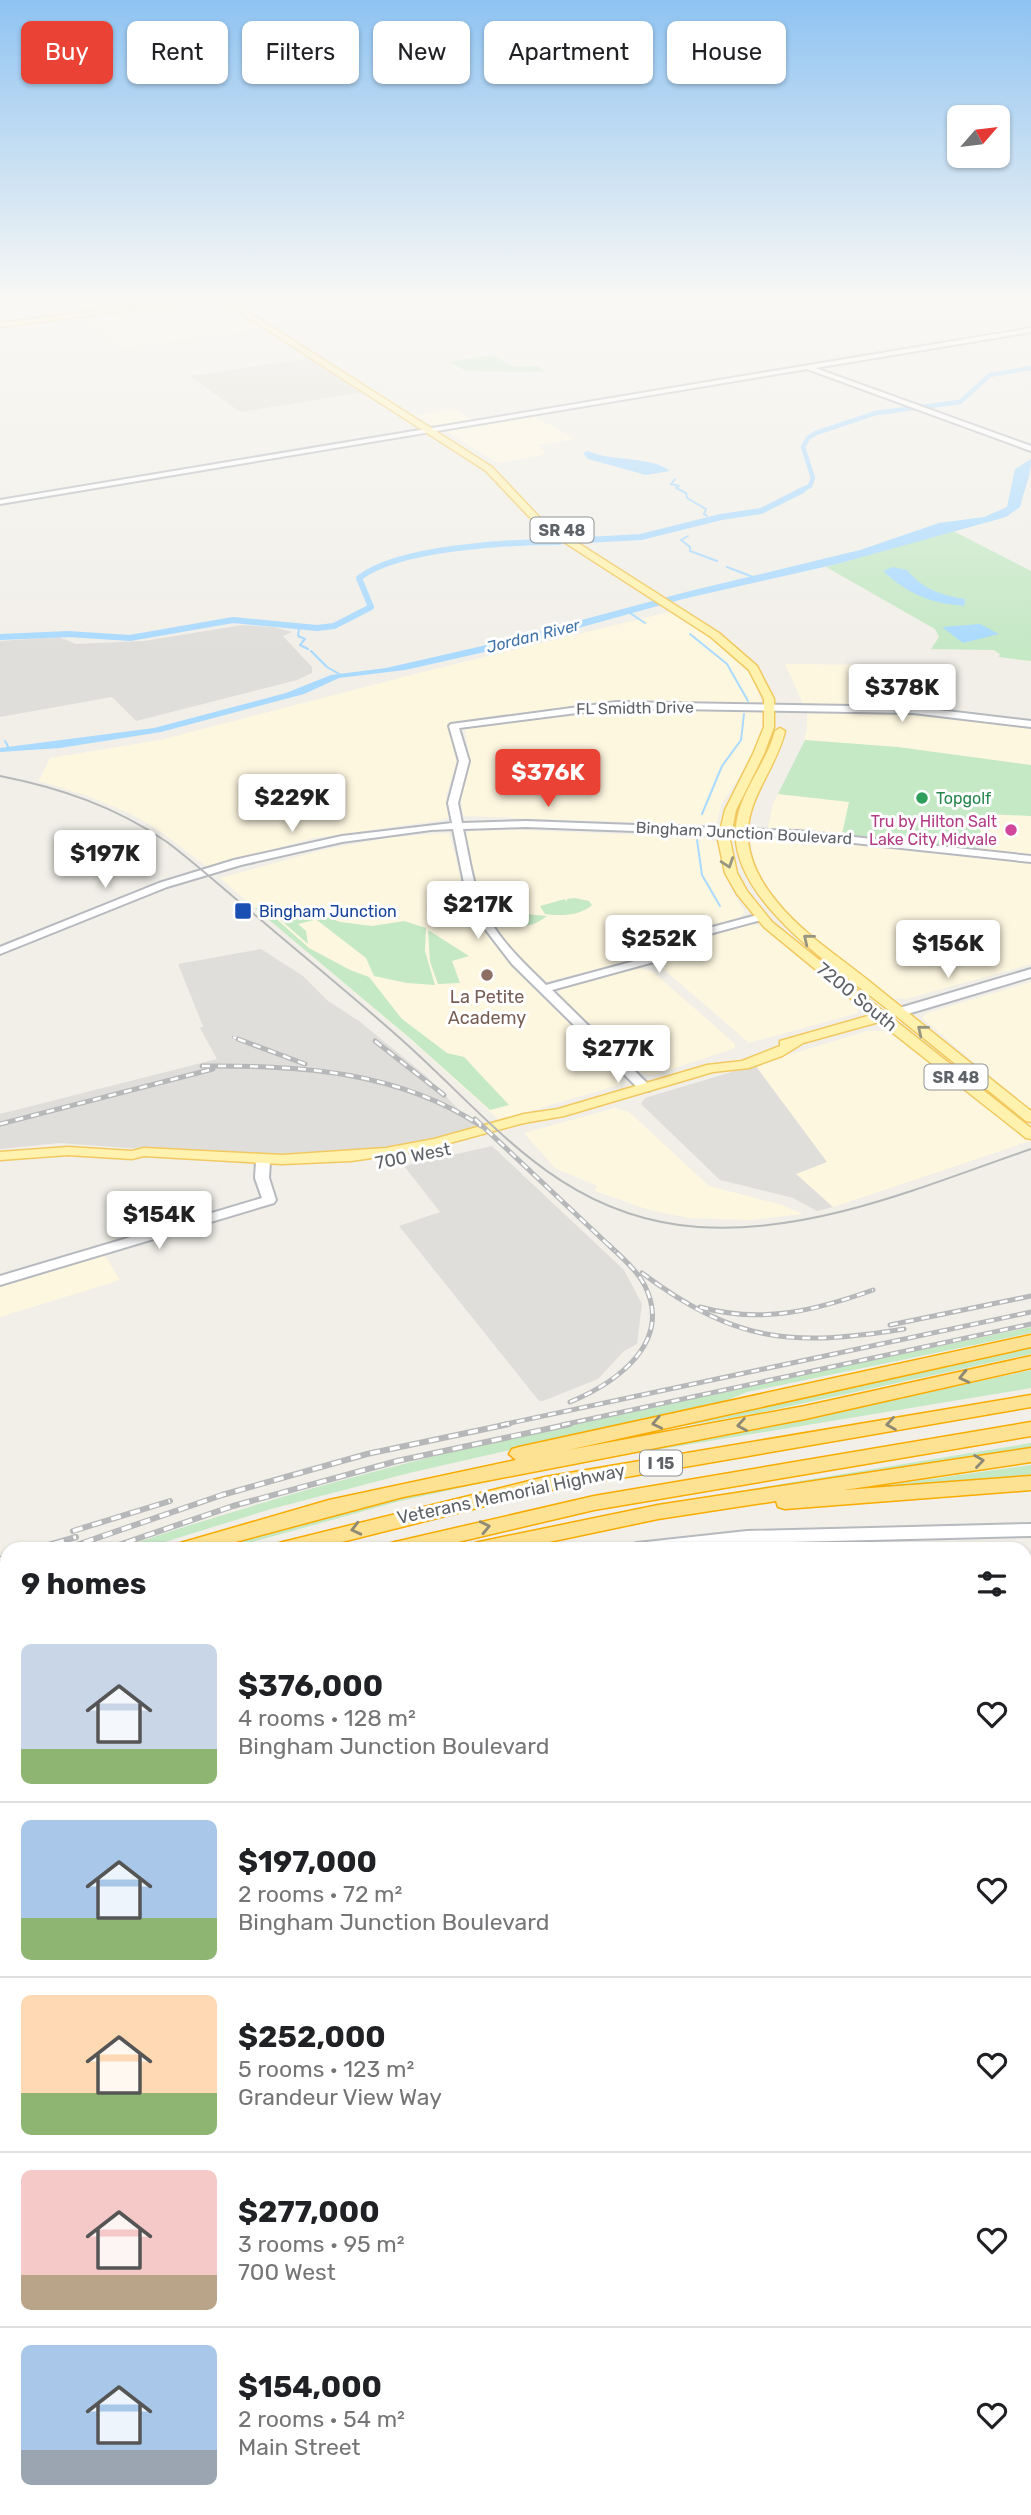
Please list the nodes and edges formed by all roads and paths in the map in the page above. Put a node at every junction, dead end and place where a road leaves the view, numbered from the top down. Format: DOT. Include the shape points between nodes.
graph roads {
  1 [pos="407,414"];
  2 [pos="525,414"];
  3 [pos="935,414"];
  4 [pos="432,430"];
  5 [pos="1031,449"];
  6 [pos="0,502"];
  7 [pos="775,707"];
  8 [pos="1031,724"];
  9 [pos="457,825"];
  10 [pos="724,832"];
  11 [pos="742,832"];
  12 [pos="1031,859"];
  13 [pos="761,917"];
  14 [pos="0,951"];
  15 [pos="1031,973"];
  16 [pos="544,989"];
  17 [pos="900,1012"];
  18 [pos="882,1017"];
  19 [pos="645,1088"];
  20 [pos="1031,1118"];
  21 [pos="1031,1135"];
  22 [pos="2,1157"];
  23 [pos="262,1166"];
  24 [pos="0,1281"];
  25 [pos="1031,1340"];
  26 [pos="1031,1362"];
  27 [pos="1031,1401"];
  28 [pos="1031,1429"];
  29 [pos="1031,1455"];
  30 [pos="1031,1483"];
  31 [pos="598,1524"];
  32 [pos="1031,1530"];
  33 [pos="226,1536"];
  34 [pos="207,1542"];
  35 [pos="311,1542"];
  36 [pos="426,1542"];
  37 [pos="512,1542"];
  38 [pos="701,1542"];
  1 -- 4 [label="main road, SR 48"];
  2 -- 4 [label="street"];
  3 -- 5 [label="street"];
  4 -- 6 [label="street"];
  4 -- 7 [label="main road, SR 48" via="493,464 551,523 727,643 747,662"];
  7 -- 8 [label="street, FL Smidth Drive" via="913,709"];
  7 -- 9 [label="street, FL Smidth Drive" via="599,706 454,726 464,761 453,795"];
  7 -- 10 [label="main road, SR 48" via="765,745 732,803"];
  7 -- 11 [label="main road, SR 48" via="778,740 747,804"];
  9 -- 10 [label="street, Bingham Junction Boulevard"];
  9 -- 14 [label="street, Bingham Junction Boulevard" via="357,836 250,862 152,891"];
  9 -- 16 [label="street" via="469,883 483,919 503,948"];
  10 -- 11 [label="street, Bingham Junction Boulevard"];
  10 -- 13 [label="main road, 7200 South / SR 48, one-way" via="731,872"];
  11 -- 12 [label="street, Bingham Junction Boulevard" via="867,839"];
  17 -- 11 [label="main road, 7200 South / SR 48, one-way" via="772,905 750,871"];
  13 -- 16 [label="street" via="714,929 657,958"];
  13 -- 18 [label="main road, 7200 South / SR 48"];
  15 -- 17 [label="street, 700 West"];
  16 -- 19 [label="street"];
  17 -- 18 [label="main road, 700 West"];
  20 -- 17 [label="main road, 7200 South / SR 48, one-way"];
  18 -- 19 [label="main road, 700 West" via="796,1043 782,1052"];
  18 -- 21 [label="main road, 7200 South / SR 48"];
  19 -- 23 [label="main road, 700 West" via="559,1113 548,1122 416,1157 335,1168"];
  22 -- 23 [label="main road, 700 West" via="68,1151 132,1155 141,1161"];
  23 -- 24 [label="street" via="269,1200"];
  25 -- 33 [label="highway, one-way" via="400,1482"];
  26 -- 33 [label="highway, one-way" via="775,1419 423,1484"];
  27 -- 35 [label="highway, Veterans Memorial Highway / I 15, one-way" via="545,1484"];
  36 -- 28 [label="highway, Veterans Memorial Highway / I 15, one-way" via="619,1498"];
  31 -- 29 [label="highway, one-way"];
  30 -- 31 [label="highway" via="753,1505"];
  31 -- 37 [label="highway"];
  32 -- 38 [label="street"];
  33 -- 34 [label="highway"];
}
